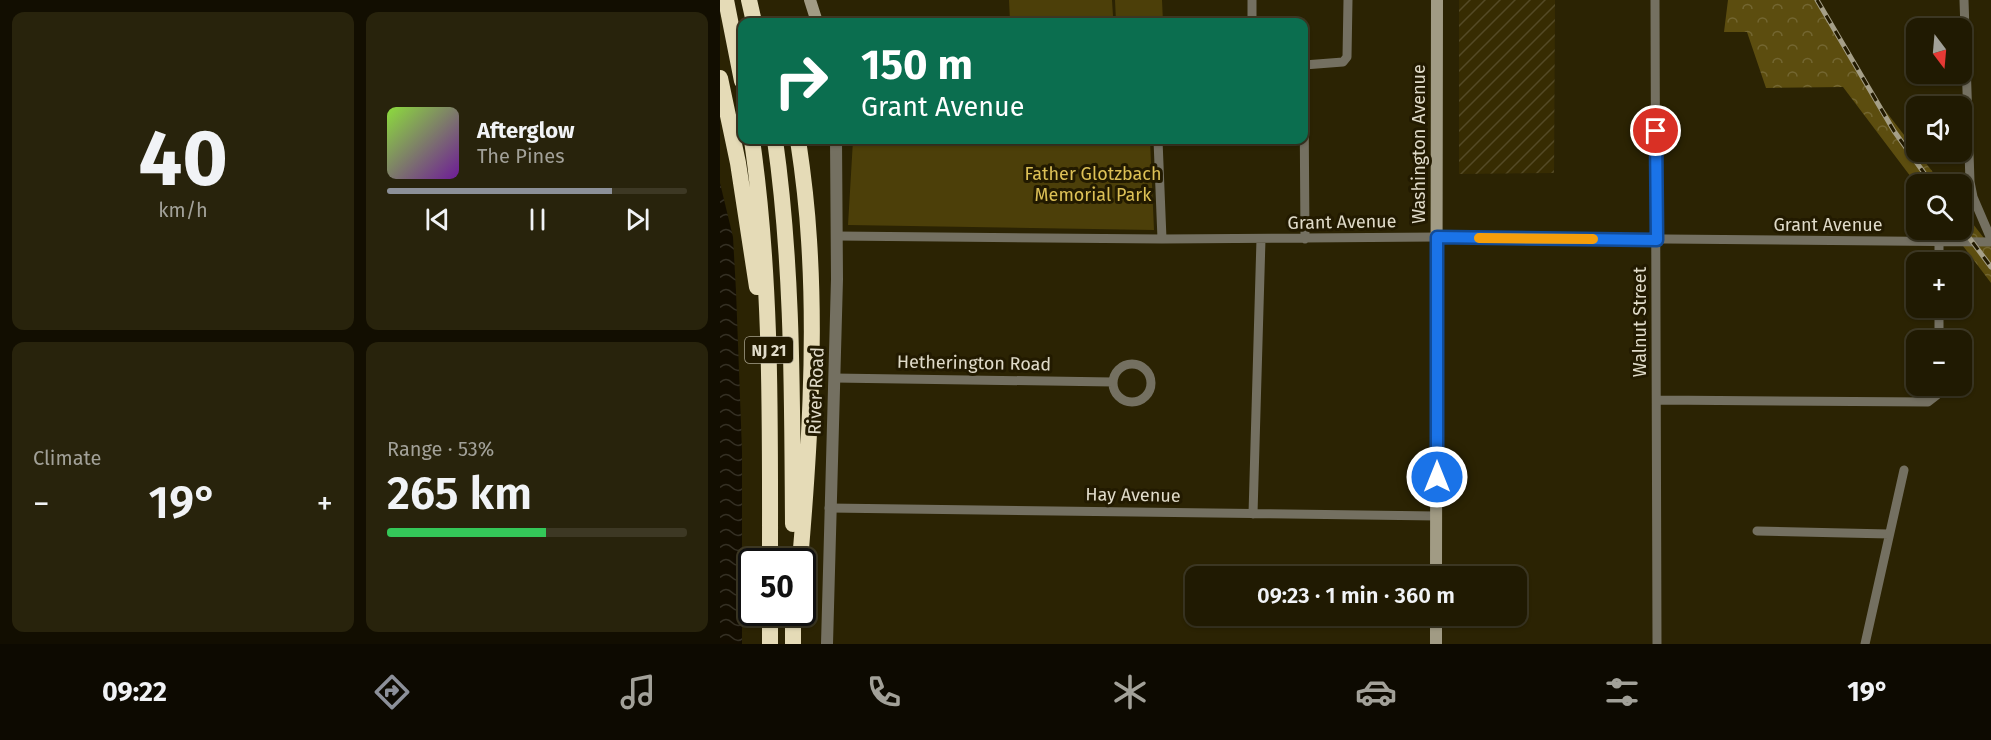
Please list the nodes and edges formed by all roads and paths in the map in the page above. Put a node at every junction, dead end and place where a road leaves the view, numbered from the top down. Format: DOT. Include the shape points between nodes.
graph roads {
  1 [pos="726,0"];
  2 [pos="749,0"];
  3 [pos="810,0"];
  4 [pos="1252,0"];
  5 [pos="1348,0"];
  6 [pos="1437,0"];
  7 [pos="1655,0"];
  8 [pos="1964,0"];
  9 [pos="753,18"];
  10 [pos="816,18"];
  11 [pos="1252,18"];
  12 [pos="738,61"];
  13 [pos="1308,65"];
  14 [pos="720,78"];
  15 [pos="752,144"];
  16 [pos="775,144"];
  17 [pos="798,144"];
  18 [pos="836,144"];
  19 [pos="1158,144"];
  20 [pos="1304,144"];
  21 [pos="837,236"];
  22 [pos="1437,237"];
  23 [pos="1162,239"];
  24 [pos="1261,239"];
  25 [pos="1305,239"];
  26 [pos="1657,240"];
  27 [pos="1991,240"];
  28 [pos="1939,242"];
  29 [pos="1939,252"];
  30 [pos="769,377"];
  31 [pos="834,378"];
  32 [pos="1113,382"];
  33 [pos="1936,396"];
  34 [pos="1657,400"];
  35 [pos="1904,470"];
  36 [pos="829,508"];
  37 [pos="1253,514"];
  38 [pos="1437,516"];
  39 [pos="1757,531"];
  40 [pos="1889,534"];
  41 [pos="770,548"];
  42 [pos="793,548"];
  43 [pos="801,548"];
  44 [pos="1436,566"];
  45 [pos="770,626"];
  46 [pos="794,626"];
  47 [pos="1436,626"];
  48 [pos="793,643"];
  49 [pos="770,644"];
  50 [pos="827,644"];
  51 [pos="1436,644"];
  52 [pos="1657,644"];
  53 [pos="1865,644"];
  1 -- 12 [label="highway"];
  2 -- 9 [label="highway"];
  3 -- 10 [label="main road"];
  4 -- 11 [label="street"];
  5 -- 13 [label="street" via="1347,57 1343,62"];
  6 -- 22 [label="main road, Washington Avenue"];
  7 -- 26 [label="street, Walnut Street"];
  8 -- 27 [label="street" via="1970,182"];
  14 -- 30 [label="highway" via="743,194"];
  15 -- 30 [label="highway, NJ 21" via="765,262"];
  16 -- 42 [label="highway, NJ 21" via="791,327"];
  17 -- 43 [label="highway" via="811,304 810,407"];
  18 -- 21 [label="street, River Road"];
  19 -- 23 [label="street"];
  20 -- 25 [label="street"];
  21 -- 23 [label="street, Grant Avenue"];
  21 -- 31 [label="street, River Road"];
  22 -- 25 [label="street, Grant Avenue"];
  22 -- 26 [label="street, Grant Avenue"];
  22 -- 38 [label="main road, Washington Avenue"];
  23 -- 24 [label="street, Grant Avenue"];
  24 -- 25 [label="street, Grant Avenue"];
  24 -- 37 [label="street"];
  26 -- 28 [label="street, Grant Avenue"];
  26 -- 34 [label="street, Walnut Street"];
  27 -- 28 [label="street, Grant Avenue"];
  28 -- 29 [label="street"];
  30 -- 41 [label="highway, NJ 21"];
  31 -- 32 [label="street, Hetherington Road"];
  31 -- 36 [label="street, River Road"];
  32 -- 32 [label="street" via="1120,398 1136,402 1147,394 1151,381 1147,370 1135,364 1123,366"];
  33 -- 34 [label="street" via="1928,402"];
  34 -- 52 [label="street, Walnut Street"];
  35 -- 40 [label="street"];
  36 -- 37 [label="street, Hay Avenue"];
  36 -- 50 [label="street, River Road"];
  37 -- 38 [label="street, Hay Avenue"];
  38 -- 44 [label="main road, Washington Avenue"];
  39 -- 40 [label="street"];
  40 -- 53 [label="street"];
  45 -- 49 [label="highway"];
  46 -- 48 [label="highway"];
  47 -- 51 [label="main road"];
}
